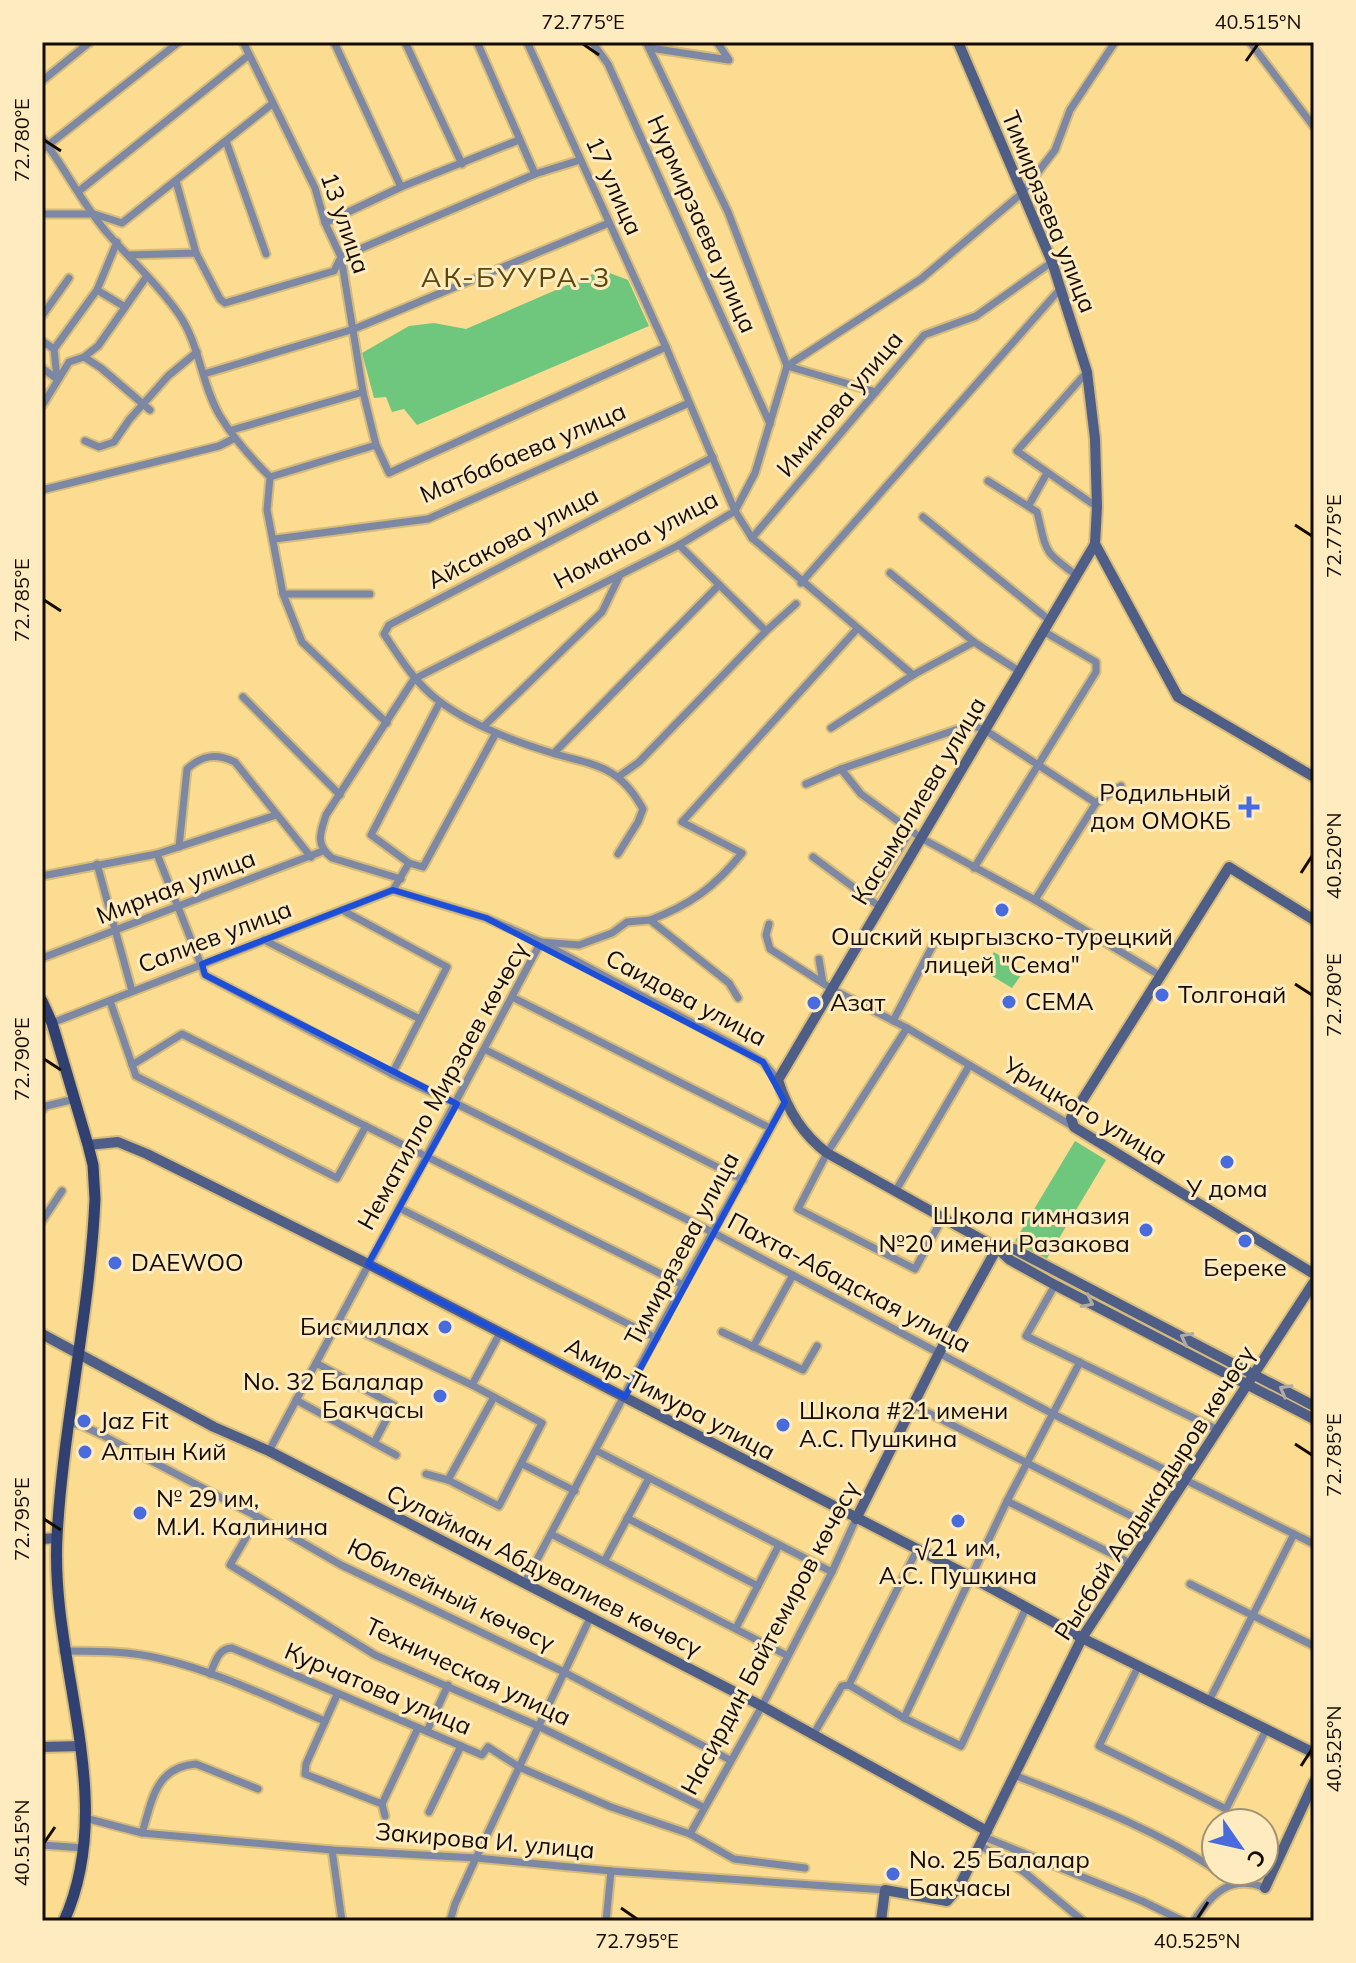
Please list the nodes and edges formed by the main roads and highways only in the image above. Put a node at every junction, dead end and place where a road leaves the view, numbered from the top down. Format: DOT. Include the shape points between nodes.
graph roads {
  1 [pos="42,1003"];
  2 [pos="64,1921"];
  1 -- 2 [label="main road" via="75,1099 95,1181 57,1538 63,1651 81,1746 85,1818 81,1876"];
}
